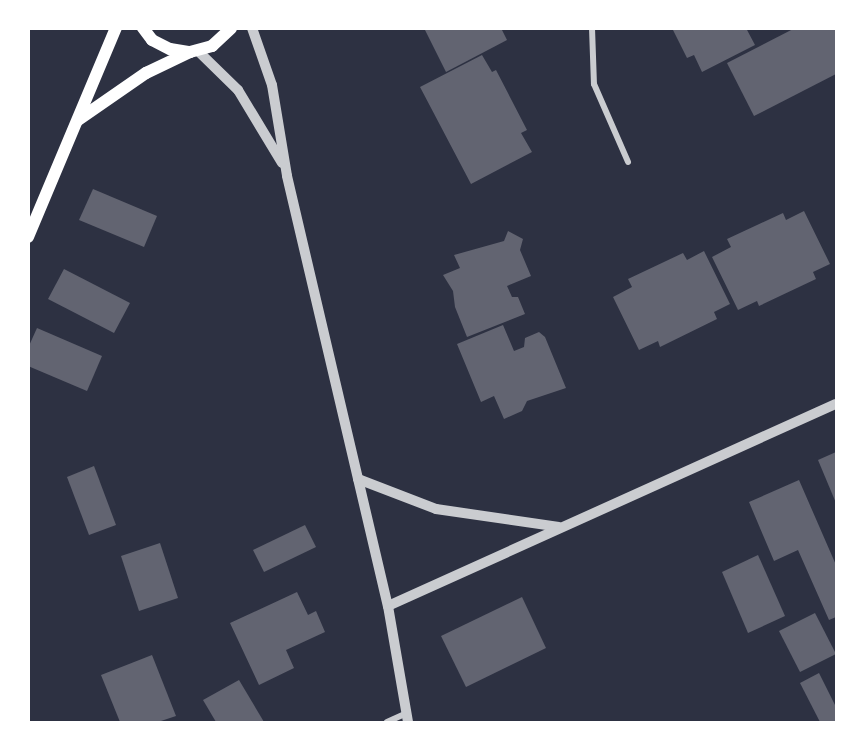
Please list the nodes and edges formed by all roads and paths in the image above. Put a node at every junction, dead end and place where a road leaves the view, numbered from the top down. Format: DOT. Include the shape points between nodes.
graph roads {
  1 [pos="116,28"];
  2 [pos="143,28"];
  3 [pos="231,28"];
  4 [pos="252,28"];
  5 [pos="592,28"];
  6 [pos="194,52"];
  7 [pos="77,121"];
  8 [pos="628,162"];
  9 [pos="285,168"];
  10 [pos="28,237"];
  11 [pos="837,404"];
  12 [pos="358,479"];
  13 [pos="560,527"];
  14 [pos="388,606"];
  15 [pos="407,718"];
  16 [pos="387,723"];
  1 -- 7 [label="main road"];
  2 -- 6 [label="main road" via="152,40 170,50"];
  3 -- 6 [label="main road" via="224,38"];
  4 -- 9 [label="street" via="272,85"];
  5 -- 8 [label="street" via="594,84"];
  6 -- 7 [label="main road" via="146,73"];
  6 -- 9 [label="street" via="238,90"];
  7 -- 10 [label="main road"];
  9 -- 12 [label="street"];
  11 -- 13 [label="street"];
  12 -- 13 [label="street" via="436,509"];
  12 -- 14 [label="street"];
  13 -- 14 [label="street"];
  14 -- 15 [label="street"];
  15 -- 16 [label="street"];
}
